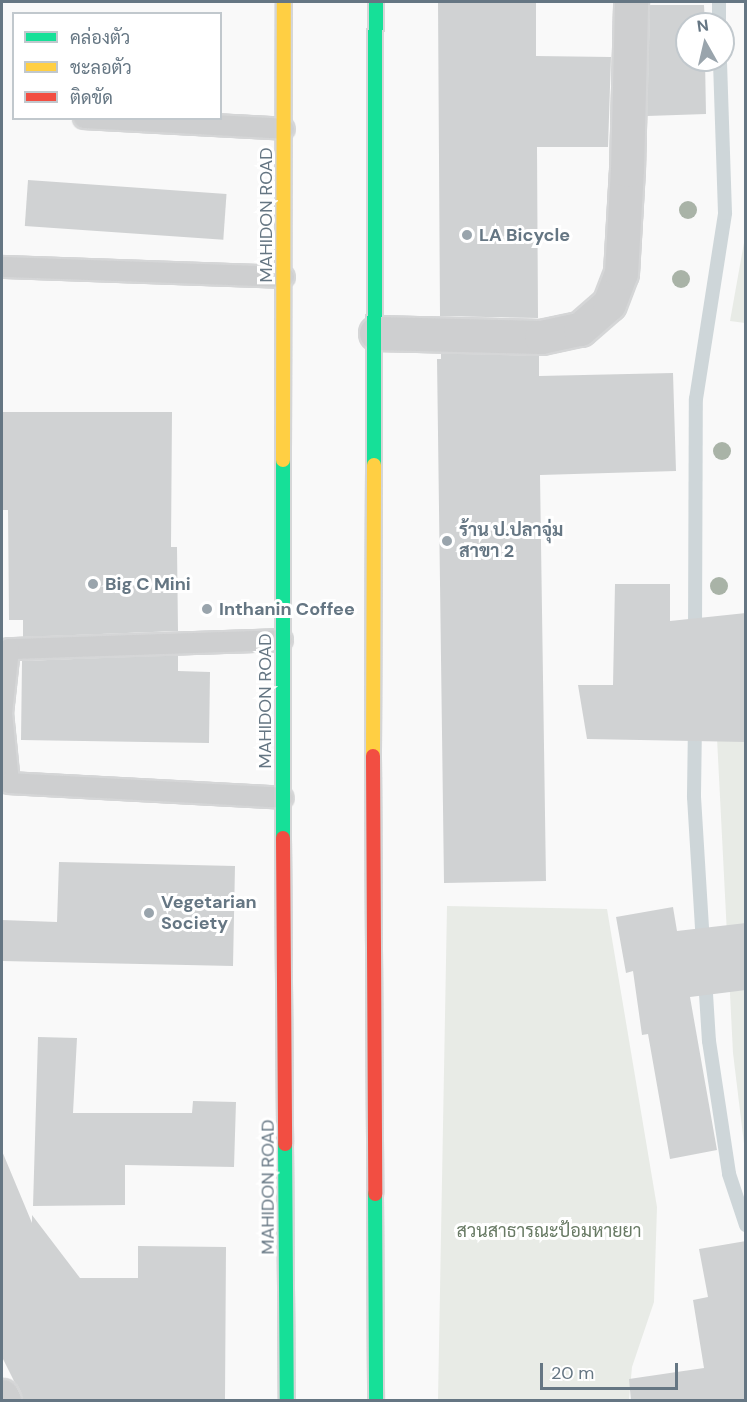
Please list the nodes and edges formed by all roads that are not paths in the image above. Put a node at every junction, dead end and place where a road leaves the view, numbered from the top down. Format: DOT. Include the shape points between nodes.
graph roads {
  1 [pos="284,2"];
  2 [pos="376,2"];
  3 [pos="631,2"];
  4 [pos="120,120"];
  5 [pos="284,129"];
  6 [pos="2,267"];
  7 [pos="284,277"];
  8 [pos="376,333"];
  9 [pos="282,640"];
  10 [pos="284,798"];
  11 [pos="2,1396"];
  12 [pos="4,1401"];
  13 [pos="287,1401"];
  14 [pos="376,1401"];
  1 -- 5 [label="main road, MAHIDON ROAD"];
  2 -- 8 [label="main road"];
  3 -- 8 [label="street" via="621,273 609,304 580,329 541,337"];
  4 -- 5 [label="lane"];
  5 -- 7 [label="main road, MAHIDON ROAD"];
  6 -- 7 [label="lane"];
  7 -- 9 [label="main road, MAHIDON ROAD"];
  8 -- 14 [label="main road"];
  9 -- 10 [label="main road, MAHIDON ROAD"];
  9 -- 10 [label="lane" via="9,649 2,713 9,783"];
  10 -- 13 [label="main road, MAHIDON ROAD"];
  11 -- 12 [label="street"];
}
